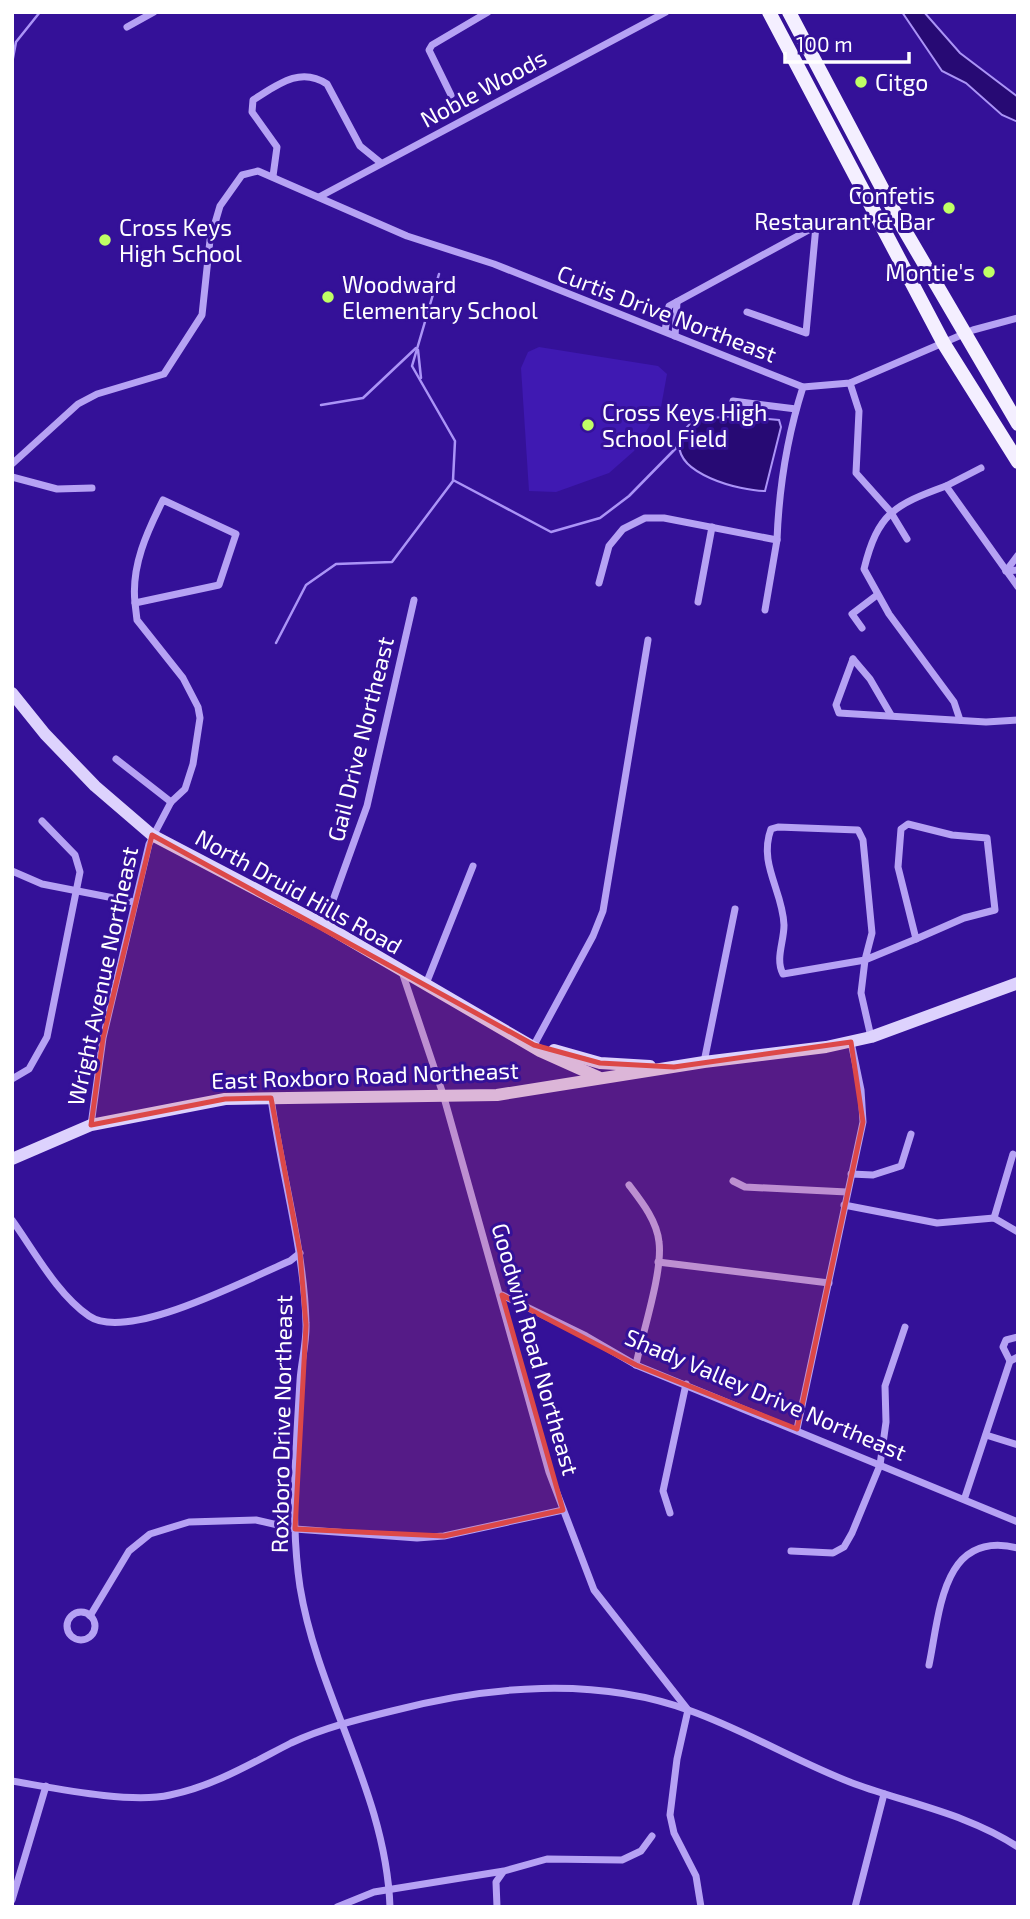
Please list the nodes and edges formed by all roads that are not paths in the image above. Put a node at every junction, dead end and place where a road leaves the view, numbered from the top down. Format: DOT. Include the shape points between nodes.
graph roads {
  1 [pos="154,12"];
  2 [pos="488,12"];
  3 [pos="666,12"];
  4 [pos="769,12"];
  5 [pos="789,12"];
  6 [pos="127,27"];
  7 [pos="451,94"];
  8 [pos="381,163"];
  9 [pos="273,176"];
  10 [pos="319,197"];
  11 [pos="677,302"];
  12 [pos="747,312"];
  13 [pos="1018,318"];
  14 [pos="665,331"];
  15 [pos="964,334"];
  16 [pos="675,336"];
  17 [pos="944,344"];
  18 [pos="850,383"];
  19 [pos="803,387"];
  20 [pos="733,401"];
  21 [pos="796,409"];
  22 [pos="1018,424"];
  23 [pos="1018,462"];
  24 [pos="12,464"];
  25 [pos="981,468"];
  26 [pos="12,477"];
  27 [pos="946,486"];
  28 [pos="92,488"];
  29 [pos="890,511"];
  30 [pos="712,527"];
  31 [pos="907,539"];
  32 [pos="777,540"];
  33 [pos="1018,555"];
  34 [pos="1018,562"];
  35 [pos="1018,570"];
  36 [pos="1006,571"];
  37 [pos="599,583"];
  38 [pos="1018,587"];
  39 [pos="877,595"];
  40 [pos="414,600"];
  41 [pos="698,602"];
  42 [pos="135,603"];
  43 [pos="765,610"];
  44 [pos="862,628"];
  45 [pos="648,640"];
  46 [pos="12,693"];
  47 [pos="891,715"];
  48 [pos="960,720"];
  49 [pos="1018,720"];
  50 [pos="116,759"];
  51 [pos="171,802"];
  52 [pos="42,821"];
  53 [pos="152,835"];
  54 [pos="473,866"];
  55 [pos="12,871"];
  56 [pos="77,891"];
  57 [pos="134,902"];
  58 [pos="734,909"];
  59 [pos="324,925"];
  60 [pos="916,939"];
  61 [pos="865,960"];
  62 [pos="401,972"];
  63 [pos="1018,983"];
  64 [pos="426,984"];
  65 [pos="871,1037"];
  66 [pos="851,1042"];
  67 [pos="534,1045"];
  68 [pos="704,1062"];
  69 [pos="674,1067"];
  70 [pos="12,1079"];
  71 [pos="602,1079"];
  72 [pos="443,1094"];
  73 [pos="271,1098"];
  74 [pos="91,1125"];
  75 [pos="911,1133"];
  76 [pos="1013,1154"];
  77 [pos="12,1159"];
  78 [pos="851,1174"];
  79 [pos="733,1181"];
  80 [pos="629,1185"];
  81 [pos="847,1192"];
  82 [pos="844,1205"];
  83 [pos="994,1218"];
  84 [pos="12,1220"];
  85 [pos="1018,1232"];
  86 [pos="300,1253"];
  87 [pos="658,1262"];
  88 [pos="829,1283"];
  89 [pos="502,1295"];
  90 [pos="905,1327"];
  91 [pos="1018,1337"];
  92 [pos="1014,1359"];
  93 [pos="636,1365"];
  94 [pos="686,1384"];
  95 [pos="797,1429"];
  96 [pos="986,1435"];
  97 [pos="1018,1445"];
  98 [pos="880,1465"];
  99 [pos="964,1497"];
  100 [pos="563,1510"];
  101 [pos="670,1513"];
  102 [pos="1018,1522"];
  103 [pos="295,1530"];
  104 [pos="1018,1548"];
  105 [pos="791,1551"];
  106 [pos="90,1616"];
  107 [pos="929,1665"];
  108 [pos="688,1710"];
  109 [pos="344,1724"];
  110 [pos="12,1781"];
  111 [pos="46,1786"];
  112 [pos="884,1794"];
  113 [pos="652,1836"];
  114 [pos="1018,1847"];
  115 [pos="504,1871"];
  116 [pos="389,1889"];
  117 [pos="12,1900"];
  118 [pos="337,1907"];
  119 [pos="390,1907"];
  120 [pos="497,1907"];
  121 [pos="701,1907"];
  122 [pos="855,1907"];
  1 -- 6 [label="street"];
  2 -- 7 [label="street" via="429,50"];
  3 -- 8 [label="street, Noble Woods"];
  4 -- 17 [label="main road"];
  5 -- 15 [label="main road"];
  8 -- 9 [label="street" via="360,146 327,84 302,75 254,100 252,113 277,147"];
  8 -- 10 [label="street, Noble Woods"];
  9 -- 10 [label="street, Curtis Drive Northeast"];
  9 -- 24 [label="street, Curtis Drive Northeast" via="244,173 220,206 206,261 202,315 164,374 78,404"];
  10 -- 14 [label="street, Curtis Drive Northeast" via="407,236 494,264"];
  11 -- 12 [label="street" via="816,226 806,333"];
  11 -- 14 [label="street" via="669,306"];
  11 -- 16 [label="street"];
  13 -- 15 [label="street, Curtis Drive Northeast"];
  14 -- 16 [label="street, Curtis Drive Northeast"];
  15 -- 17 [label="street, Curtis Drive Northeast"];
  15 -- 22 [label="main road"];
  16 -- 19 [label="street, Curtis Drive Northeast"];
  17 -- 18 [label="street, Curtis Drive Northeast"];
  17 -- 23 [label="main road"];
  18 -- 19 [label="street, Curtis Drive Northeast"];
  18 -- 29 [label="street" via="859,411 856,473"];
  19 -- 21 [label="street"];
  20 -- 21 [label="street"];
  21 -- 32 [label="street" via="788,437"];
  25 -- 27 [label="street"];
  26 -- 28 [label="street" via="57,489"];
  27 -- 29 [label="street"];
  27 -- 36 [label="street"];
  29 -- 31 [label="street"];
  29 -- 39 [label="street" via="870,545 864,569"];
  30 -- 32 [label="street"];
  30 -- 37 [label="street" via="645,518 623,529 609,546"];
  30 -- 41 [label="street"];
  32 -- 43 [label="street"];
  33 -- 36 [label="street"];
  34 -- 36 [label="street"];
  35 -- 36 [label="street"];
  36 -- 38 [label="street"];
  39 -- 44 [label="street" via="852,614"];
  39 -- 48 [label="street" via="954,702"];
  40 -- 59 [label="street, Gail Drive Northeast" via="367,806"];
  42 -- 42 [label="street" via="133,582 148,530 163,500 236,534 219,585"];
  42 -- 51 [label="street, Wright Avenue Northeast" via="137,620 183,678 200,718 185,789"];
  45 -- 67 [label="street" via="603,911"];
  46 -- 53 [label="main road, North Druid Hills Road" via="95,786"];
  47 -- 47 [label="street" via="870,679 853,659 836,705 839,713"];
  47 -- 48 [label="street"];
  48 -- 49 [label="street"];
  50 -- 51 [label="street"];
  51 -- 53 [label="street, Wright Avenue Northeast"];
  52 -- 56 [label="street" via="75,855 80,872"];
  53 -- 57 [label="street, Wright Avenue Northeast"];
  53 -- 59 [label="main road, North Druid Hills Road"];
  54 -- 64 [label="street"];
  55 -- 56 [label="street" via="42,884"];
  56 -- 57 [label="street"];
  56 -- 70 [label="street" via="47,1037 29,1069"];
  57 -- 74 [label="street, Wright Avenue Northeast" via="103,1038"];
  58 -- 68 [label="street"];
  59 -- 62 [label="main road, North Druid Hills Road"];
  60 -- 60 [label="street" via="995,911 987,838 908,824 901,829 898,867"];
  60 -- 61 [label="street"];
  61 -- 61 [label="street" via="872,933 863,840 858,830 771,829 767,867 784,923 778,966 783,974"];
  61 -- 65 [label="street" via="861,993"];
  62 -- 64 [label="main road, North Druid Hills Road"];
  62 -- 72 [label="street, Goodwin Road Northeast"];
  63 -- 65 [label="main road"];
  64 -- 67 [label="main road, North Druid Hills Road"];
  65 -- 66 [label="main road"];
  66 -- 68 [label="main road"];
  66 -- 78 [label="street" via="863,1122"];
  67 -- 69 [label="main road" via="600,1063"];
  67 -- 71 [label="main road, North Druid Hills Road"];
  68 -- 69 [label="main road"];
  69 -- 71 [label="main road, East Roxboro Road Northeast"];
  71 -- 72 [label="main road, East Roxboro Road Northeast" via="497,1095"];
  72 -- 73 [label="main road, East Roxboro Road Northeast"];
  72 -- 89 [label="street, Goodwin Road Northeast"];
  73 -- 74 [label="main road, East Roxboro Road Northeast" via="225,1099"];
  73 -- 86 [label="street, Roxboro Drive Northeast"];
  74 -- 77 [label="main road, East Roxboro Road Northeast"];
  75 -- 78 [label="street" via="901,1166 889,1172"];
  76 -- 83 [label="street"];
  78 -- 81 [label="street"];
  79 -- 81 [label="street" via="745,1186"];
  80 -- 87 [label="street" via="652,1220 659,1242"];
  81 -- 82 [label="street"];
  82 -- 83 [label="street" via="937,1223"];
  82 -- 88 [label="street"];
  83 -- 85 [label="street"];
  84 -- 86 [label="street" via="70,1298 89,1316 117,1324 190,1304"];
  86 -- 103 [label="street, Roxboro Drive Northeast" via="306,1325 297,1420"];
  87 -- 88 [label="street"];
  87 -- 93 [label="street"];
  88 -- 95 [label="street"];
  89 -- 93 [label="street, Shady Valley Drive Northeast"];
  89 -- 100 [label="street, Goodwin Road Northeast"];
  90 -- 98 [label="street" via="885,1386"];
  91 -- 92 [label="street" via="1006,1340 1003,1347"];
  92 -- 96 [label="street"];
  93 -- 94 [label="street, Shady Valley Drive Northeast"];
  94 -- 95 [label="street, Shady Valley Drive Northeast"];
  94 -- 101 [label="street" via="663,1491"];
  95 -- 98 [label="street, Shady Valley Drive Northeast"];
  96 -- 97 [label="street"];
  96 -- 99 [label="street"];
  98 -- 99 [label="street, Shady Valley Drive Northeast"];
  98 -- 105 [label="street" via="844,1547 822,1555"];
  99 -- 102 [label="street, Shady Valley Drive Northeast"];
  100 -- 103 [label="street" via="430,1537"];
  100 -- 108 [label="street, Goodwin Road Northeast" via="594,1590"];
  103 -- 106 [label="street" via="256,1520 222,1519 189,1522 150,1534 129,1550"];
  103 -- 109 [label="street, Roxboro Drive Northeast" via="308,1626"];
  104 -- 107 [label="street" via="985,1544 958,1563 946,1585"];
  106 -- 106 [label="street" via="96,1619 96,1629 89,1639 67,1631 72,1615"];
  108 -- 109 [label="street" via="611,1693 517,1689 452,1698"];
  108 -- 112 [label="street"];
  108 -- 121 [label="street" via="670,1815 696,1876"];
  109 -- 111 [label="street" via="293,1742 222,1779 170,1795 137,1797"];
  109 -- 116 [label="street, Roxboro Drive Northeast" via="377,1818"];
  110 -- 111 [label="street"];
  111 -- 117 [label="street"];
  112 -- 114 [label="street" via="977,1825"];
  112 -- 122 [label="street"];
  113 -- 115 [label="street" via="641,1851 622,1860 547,1859"];
  115 -- 116 [label="street"];
  115 -- 120 [label="street" via="496,1882"];
  116 -- 118 [label="street"];
  116 -- 119 [label="street, Roxboro Drive Northeast"];
}
